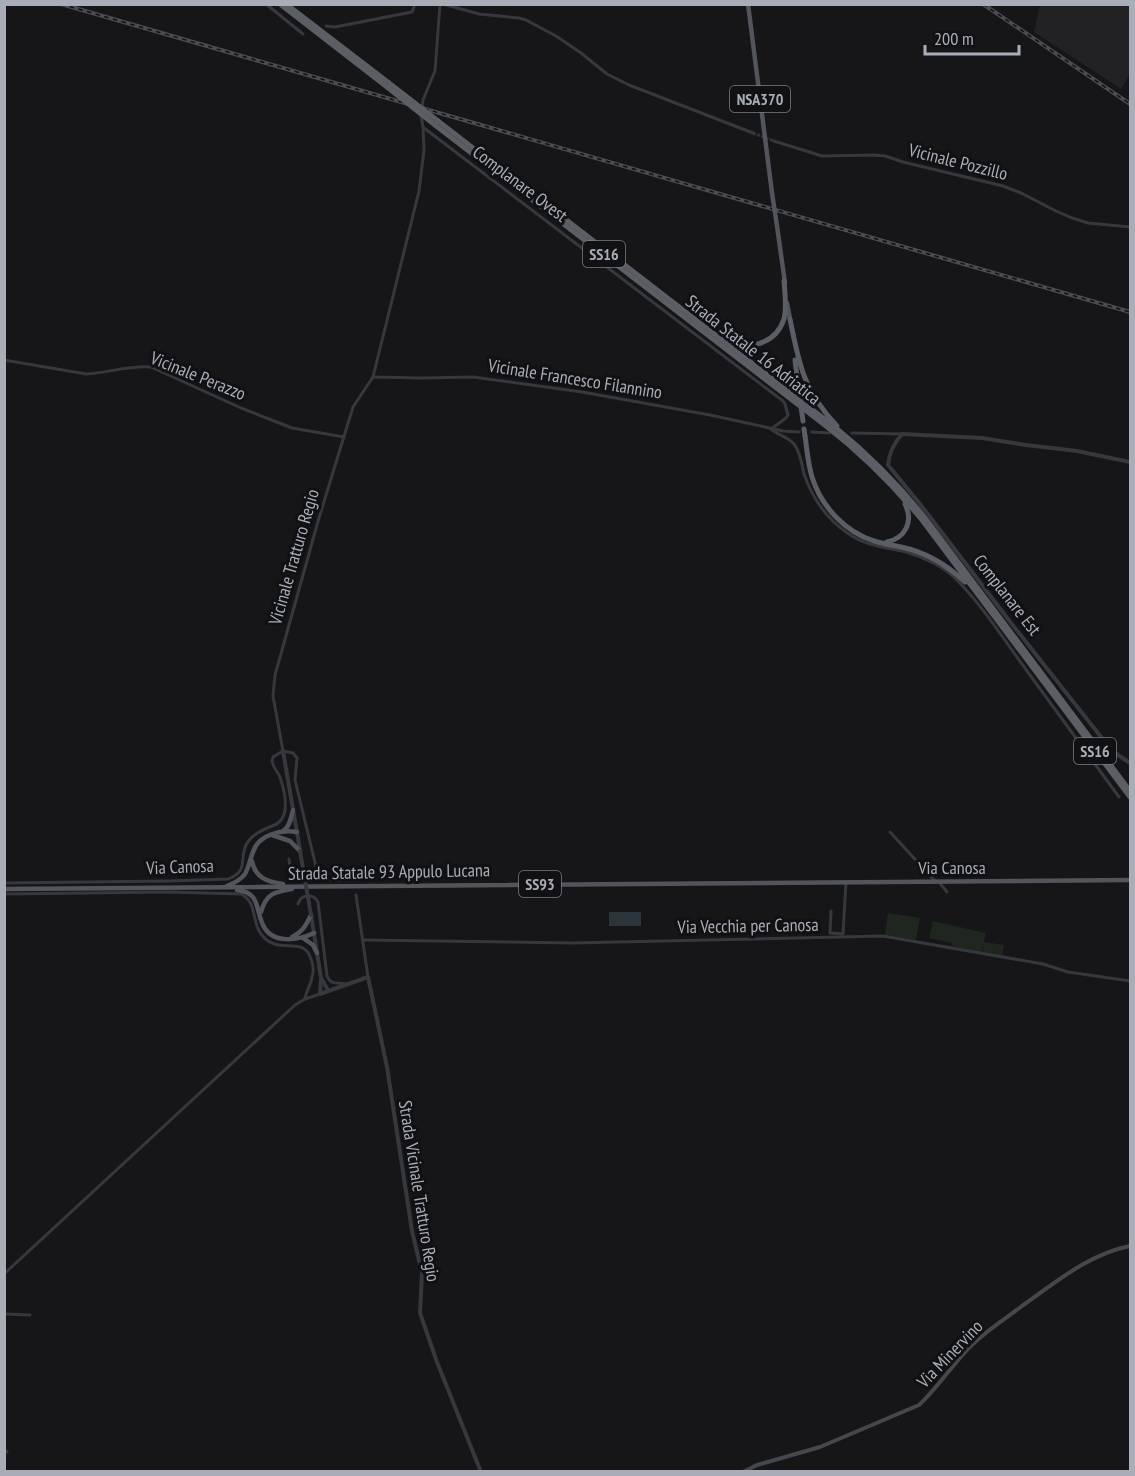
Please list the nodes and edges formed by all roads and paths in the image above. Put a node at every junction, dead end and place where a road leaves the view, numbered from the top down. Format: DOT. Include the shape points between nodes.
graph roads {
  1 [pos="266,4"];
  2 [pos="280,4"];
  3 [pos="286,4"];
  4 [pos="415,4"];
  5 [pos="442,4"];
  6 [pos="748,4"];
  7 [pos="326,26"];
  8 [pos="303,34"];
  9 [pos="388,85"];
  10 [pos="437,123"];
  11 [pos="423,128"];
  12 [pos="753,133"];
  13 [pos="774,141"];
  14 [pos="1131,227"];
  15 [pos="784,281"];
  16 [pos="696,320"];
  17 [pos="790,320"];
  18 [pos="4,360"];
  19 [pos="373,377"];
  20 [pos="771,429"];
  21 [pos="802,430"];
  22 [pos="812,432"];
  23 [pos="830,433"];
  24 [pos="852,433"];
  25 [pos="902,434"];
  26 [pos="344,437"];
  27 [pos="856,444"];
  28 [pos="1131,462"];
  29 [pos="879,471"];
  30 [pos="882,543"];
  31 [pos="988,608"];
  32 [pos="1061,702"];
  33 [pos="283,752"];
  34 [pos="1131,763"];
  35 [pos="1131,790"];
  36 [pos="1119,797"];
  37 [pos="1131,797"];
  38 [pos="293,810"];
  39 [pos="297,832"];
  40 [pos="890,832"];
  41 [pos="282,834"];
  42 [pos="300,851"];
  43 [pos="251,858"];
  44 [pos="289,859"];
  45 [pos="318,875"];
  46 [pos="352,880"];
  47 [pos="1131,880"];
  48 [pos="846,882"];
  49 [pos="938,882"];
  50 [pos="4,883"];
  51 [pos="773,883"];
  52 [pos="307,886"];
  53 [pos="222,888"];
  54 [pos="4,889"];
  55 [pos="947,892"];
  56 [pos="4,894"];
  57 [pos="356,895"];
  58 [pos="298,904"];
  59 [pos="837,909"];
  60 [pos="844,909"];
  61 [pos="831,911"];
  62 [pos="311,915"];
  63 [pos="261,919"];
  64 [pos="314,933"];
  65 [pos="302,935"];
  66 [pos="363,940"];
  67 [pos="317,953"];
  68 [pos="368,977"];
  69 [pos="321,978"];
  70 [pos="1131,981"];
  71 [pos="346,984"];
  72 [pos="328,990"];
  73 [pos="320,994"];
  74 [pos="305,999"];
  75 [pos="1131,1246"];
  76 [pos="4,1274"];
  77 [pos="4,1314"];
  78 [pos="30,1316"];
  79 [pos="481,1472"];
  80 [pos="744,1472"];
  1 -- 8 [label="street"];
  2 -- 9 [label="highway, Strada Statale 16 Adriatica / SS16"];
  3 -- 9 [label="highway, Strada Statale 16 Adriatica / SS16"];
  4 -- 7 [label="street" via="412,12"];
  5 -- 11 [label="street, Vicinale Tratturo Regio" via="435,71 423,100"];
  5 -- 12 [label="street" via="526,20 628,85"];
  6 -- 15 [label="main road, NSA370, bridge"];
  9 -- 10 [label="highway, Strada Statale 16 Adriatica / SS16, bridge"];
  10 -- 16 [label="highway, Strada Statale 16 Adriatica / SS16"];
  10 -- 29 [label="highway, Strada Statale 16 Adriatica / SS16" via="844,439"];
  11 -- 19 [label="street, Vicinale Tratturo Regio" via="419,191"];
  11 -- 20 [label="street, Complanare Ovest" via="783,402 788,415"];
  13 -- 14 [label="street, Vicinale Pozzillo" via="822,156 885,156 1003,186 1088,223"];
  15 -- 16 [label="highway, SS16" via="782,323 762,343 734,344"];
  15 -- 17 [label="main road, NSA370"];
  16 -- 27 [label="highway, Strada Statale 16 Adriatica / SS16"];
  17 -- 21 [label="highway, SS16, bridge"];
  17 -- 27 [label="highway, SS16" via="809,388 829,417"];
  18 -- 26 [label="street, Vicinale Perazzo" via="86,374 151,367 292,428"];
  19 -- 20 [label="street, Vicinale Francesco Filannino" via="473,376 710,414"];
  19 -- 26 [label="street, Vicinale Tratturo Regio" via="353,407"];
  20 -- 21 [label="street"];
  20 -- 36 [label="street" via="795,445 819,505 843,530 873,546 919,556 956,579"];
  21 -- 30 [label="highway, SS16, bridge" via="813,479 825,504 852,531"];
  22 -- 23 [label="street"];
  24 -- 25 [label="street"];
  25 -- 28 [label="street" via="982,438"];
  25 -- 34 [label="street, Complanare Est" via="894,444 888,465 1110,748"];
  26 -- 33 [label="street, Vicinale Tratturo Regio" via="273,684"];
  27 -- 32 [label="highway, Strada Statale 16 Adriatica / SS16" via="910,500"];
  29 -- 30 [label="highway, SS16" via="907,506 909,517 901,536"];
  29 -- 31 [label="highway, Strada Statale 16 Adriatica / SS16"];
  30 -- 31 [label="highway, SS16" via="916,551 942,564"];
  31 -- 32 [label="highway, Strada Statale 16 Adriatica / SS16"];
  32 -- 35 [label="highway, Strada Statale 16 Adriatica / SS16"];
  32 -- 37 [label="highway, Strada Statale 16 Adriatica / SS16"];
  33 -- 38 [label="street"];
  33 -- 45 [label="street" via="293,753 297,758 295,780"];
  33 -- 50 [label="street, Via Canosa" via="272,760 282,784 284,816 279,823 257,832 245,851 241,869 228,879"];
  38 -- 39 [label="street"];
  38 -- 41 [label="main road"];
  39 -- 41 [label="main road"];
  39 -- 42 [label="street"];
  40 -- 49 [label="street"];
  41 -- 42 [label="main road"];
  41 -- 43 [label="main road" via="258,843"];
  42 -- 62 [label="street, bridge"];
  43 -- 52 [label="main road" via="256,873 263,879"];
  43 -- 53 [label="main road" via="241,878"];
  44 -- 45 [label="street" via="294,876"];
  45 -- 46 [label="street" via="324,880"];
  47 -- 49 [label="main road, Via Canosa / SS93"];
  48 -- 49 [label="main road, Via Canosa / SS93"];
  48 -- 51 [label="main road, Via Canosa / SS93"];
  48 -- 60 [label="street"];
  49 -- 55 [label="street"];
  51 -- 52 [label="main road, Strada Statale 93 Appulo Lucana / SS93"];
  52 -- 53 [label="main road, Strada Statale 93 Appulo Lucana / SS93"];
  52 -- 63 [label="main road" via="268,897"];
  53 -- 54 [label="main road, Strada Statale 93 Appulo Lucana / SS93"];
  53 -- 63 [label="main road" via="245,891 252,896"];
  56 -- 74 [label="street, Via Canosa" via="242,894 250,900 256,925 264,938 279,946 299,946 310,956 313,976"];
  57 -- 66 [label="street"];
  58 -- 71 [label="street" via="304,896 316,898 327,976 333,983"];
  59 -- 60 [label="street"];
  60 -- 61 [label="street" via="843,934 830,933"];
  62 -- 64 [label="street"];
  62 -- 65 [label="main road"];
  63 -- 65 [label="main road" via="263,927 275,937 289,939"];
  64 -- 65 [label="main road"];
  64 -- 67 [label="street"];
  65 -- 67 [label="main road"];
  66 -- 68 [label="street"];
  66 -- 70 [label="street, Via Vecchia per Canosa" via="573,943 883,936"];
  67 -- 69 [label="street"];
  68 -- 71 [label="street"];
  68 -- 79 [label="street, Strada Vicinale Tratturo Regio" via="422,1272 420,1313"];
  69 -- 72 [label="street"];
  69 -- 73 [label="street"];
  71 -- 72 [label="street"];
  72 -- 73 [label="street"];
  73 -- 74 [label="street"];
  74 -- 76 [label="street"];
  75 -- 80 [label="main road, Via Minervino" via="1078,1266 983,1334 919,1405 820,1447"];
  77 -- 78 [label="street"];
}
